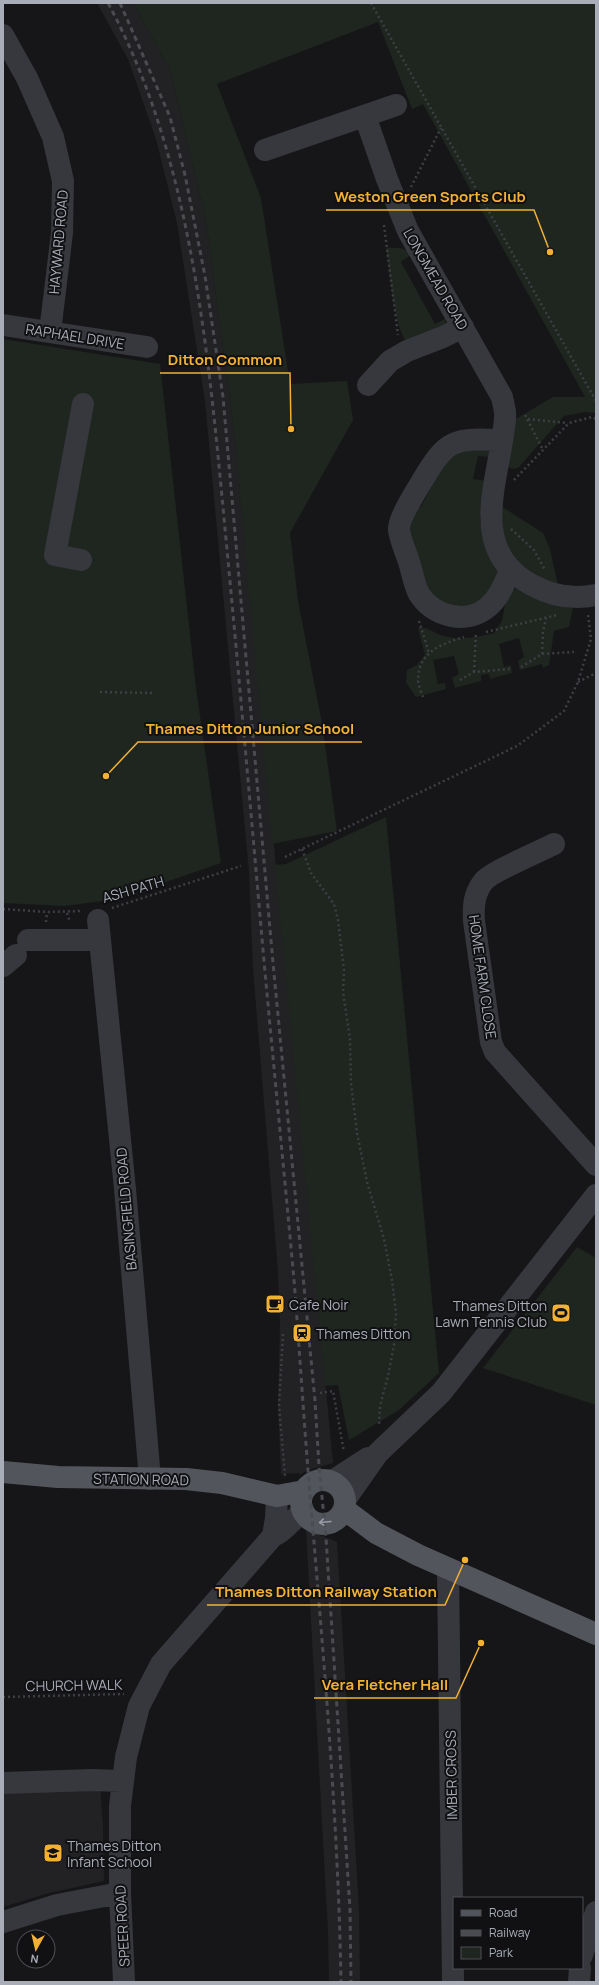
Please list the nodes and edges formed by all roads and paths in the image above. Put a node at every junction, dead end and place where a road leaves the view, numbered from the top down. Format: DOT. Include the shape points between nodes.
graph roads {
  1 [pos="371,3"];
  2 [pos="4,41"];
  3 [pos="396,106"];
  4 [pos="365,116"];
  5 [pos="441,128"];
  6 [pos="265,150"];
  7 [pos="391,215"];
  8 [pos="3,325"];
  9 [pos="463,327"];
  10 [pos="50,332"];
  11 [pos="147,347"];
  12 [pos="407,351"];
  13 [pos="368,385"];
  14 [pos="503,401"];
  15 [pos="596,401"];
  16 [pos="83,404"];
  17 [pos="528,419"];
  18 [pos="596,419"];
  19 [pos="569,423"];
  20 [pos="501,440"];
  21 [pos="543,450"];
  22 [pos="512,483"];
  23 [pos="492,509"];
  24 [pos="81,560"];
  25 [pos="510,571"];
  26 [pos="553,594"];
  27 [pos="591,596"];
  28 [pos="561,614"];
  29 [pos="546,618"];
  30 [pos="484,632"];
  31 [pos="574,652"];
  32 [pos="542,654"];
  33 [pos="521,667"];
  34 [pos="510,669"];
  35 [pos="474,672"];
  36 [pos="596,673"];
  37 [pos="460,680"];
  38 [pos="578,682"];
  39 [pos="100,692"];
  40 [pos="153,692"];
  41 [pos="423,697"];
  42 [pos="554,844"];
  43 [pos="302,849"];
  44 [pos="285,857"];
  45 [pos="241,866"];
  46 [pos="3,909"];
  47 [pos="97,920"];
  48 [pos="16,953"];
  49 [pos="596,1165"];
  50 [pos="596,1195"];
  51 [pos="283,1334"];
  52 [pos="320,1393"];
  53 [pos="381,1450"];
  54 [pos="3,1472"];
  55 [pos="340,1476"];
  56 [pos="150,1479"];
  57 [pos="295,1500"];
  58 [pos="344,1504"];
  59 [pos="448,1569"];
  60 [pos="596,1634"];
  61 [pos="145,1694"];
  62 [pos="3,1697"];
  63 [pos="122,1781"];
  64 [pos="3,1783"];
  65 [pos="120,1892"];
  66 [pos="596,1912"];
  67 [pos="453,1913"];
  68 [pos="3,1922"];
  69 [pos="583,1952"];
  70 [pos="454,1969"];
  71 [pos="580,1969"];
  72 [pos="124,1982"];
  73 [pos="454,1982"];
  74 [pos="580,1982"];
  1 -- 5 [label="path"];
  2 -- 10 [label="street, HAYWARD ROAD" via="27,78 52,137 63,181 62,233"];
  3 -- 4 [label="street"];
  4 -- 6 [label="street"];
  4 -- 7 [label="street, LONGMEAD ROAD"];
  5 -- 7 [label="path"];
  5 -- 15 [label="path"];
  7 -- 9 [label="street, LONGMEAD ROAD"];
  7 -- 12 [label="path" via="396,332"];
  8 -- 10 [label="street, RAPHAEL DRIVE"];
  9 -- 12 [label="street"];
  9 -- 14 [label="street, LONGMEAD ROAD"];
  10 -- 11 [label="street, RAPHAEL DRIVE"];
  12 -- 13 [label="street" via="390,361"];
  14 -- 17 [label="path" via="513,402"];
  14 -- 20 [label="street, LONGMEAD ROAD" via="505,417"];
  16 -- 24 [label="street" via="55,555"];
  17 -- 19 [label="path"];
  17 -- 21 [label="path"];
  18 -- 19 [label="path" via="592,417"];
  19 -- 21 [label="path"];
  20 -- 23 [label="street, LONGMEAD ROAD"];
  20 -- 25 [label="street" via="460,441 448,445 435,460 406,508 399,530 419,593 429,606 446,615 462,618 476,615 488,607 499,595"];
  21 -- 22 [label="path"];
  23 -- 25 [label="street, LONGMEAD ROAD" via="491,531 500,556"];
  23 -- 26 [label="path" via="502,523 518,533 534,550 550,581"];
  25 -- 26 [label="street, LONGMEAD ROAD" via="526,582"];
  26 -- 27 [label="street, LONGMEAD ROAD" via="567,597"];
  27 -- 38 [label="path" via="591,639"];
  28 -- 29 [label="path"];
  29 -- 30 [label="path"];
  29 -- 32 [label="path"];
  31 -- 32 [label="path"];
  32 -- 33 [label="path"];
  34 -- 35 [label="path"];
  35 -- 37 [label="path"];
  35 -- 41 [label="path" via="477,634 439,645 429,653 421,665 418,679"];
  36 -- 38 [label="path"];
  38 -- 43 [label="path" via="564,711 517,746"];
  39 -- 40 [label="path"];
  42 -- 49 [label="street, HOME FARM CLOSE" via="484,880 473,906 474,921 491,1042 495,1052"];
  43 -- 44 [label="path"];
  43 -- 53 [label="path" via="311,873 334,904 344,970 343,992 350,1039 351,1083 357,1133 392,1280 396,1313 394,1345 380,1406"];
  45 -- 47 [label="path, ASH PATH" via="114,908"];
  46 -- 47 [label="path, ASH PATH" via="48,912"];
  47 -- 48 [label="street"];
  47 -- 56 [label="street, BASINGFIELD ROAD" via="125,1189"];
  50 -- 53 [label="street" via="440,1393"];
  51 -- 57 [label="path" via="279,1405"];
  52 -- 55 [label="path" via="333,1391"];
  53 -- 55 [label="street"];
  53 -- 58 [label="street"];
  54 -- 56 [label="main road, STATION ROAD" via="58,1477"];
  55 -- 57 [label="main road" via="319,1480 309,1485"];
  55 -- 58 [label="main road"];
  56 -- 57 [label="main road, STATION ROAD" via="222,1483"];
  58 -- 57 [label="main road, one-way" via="334,1521 323,1524 311,1520"];
  57 -- 61 [label="street, SPEER ROAD" via="276,1518 273,1536 161,1664"];
  58 -- 59 [label="main road" via="376,1533"];
  59 -- 60 [label="main road"];
  59 -- 67 [label="street, IMBER CROSS"];
  61 -- 62 [label="path, CHURCH WALK"];
  61 -- 63 [label="street, SPEER ROAD" via="139,1706"];
  63 -- 64 [label="street"];
  63 -- 65 [label="street, SPEER ROAD"];
  65 -- 68 [label="street" via="57,1905"];
  65 -- 72 [label="street, SPEER ROAD"];
  66 -- 69 [label="street"];
  70 -- 73 [label="street, IMBER CROSS"];
  71 -- 74 [label="street"];
}
